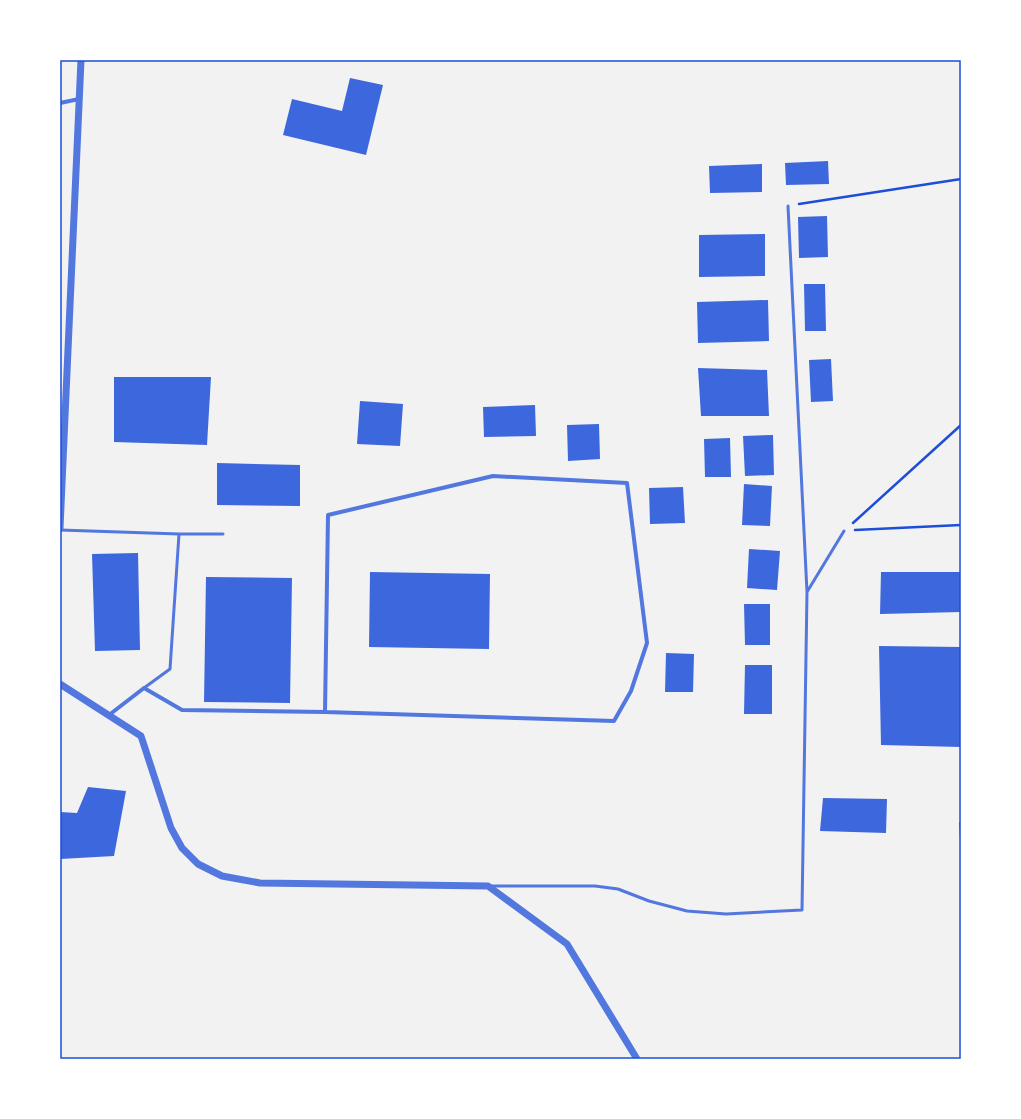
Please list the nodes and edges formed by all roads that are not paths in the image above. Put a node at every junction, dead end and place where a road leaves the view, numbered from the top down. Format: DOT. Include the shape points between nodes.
graph roads {
  1 [pos="81,60"];
  2 [pos="79,99"];
  3 [pos="60,103"];
  4 [pos="788,206"];
  5 [pos="60,529"];
  6 [pos="844,531"];
  7 [pos="179,534"];
  8 [pos="223,534"];
  9 [pos="807,592"];
  10 [pos="60,684"];
  11 [pos="144,688"];
  12 [pos="325,712"];
  13 [pos="109,715"];
  14 [pos="488,886"];
  15 [pos="637,1059"];
  1 -- 2 [label="street"];
  2 -- 3 [label="street"];
  2 -- 5 [label="street"];
  4 -- 9 [label="lane"];
  5 -- 7 [label="lane"];
  6 -- 9 [label="lane"];
  7 -- 8 [label="lane"];
  7 -- 11 [label="lane" via="170,669"];
  9 -- 14 [label="lane" via="802,910 726,914 687,911 649,901 618,889 602,887"];
  10 -- 13 [label="street"];
  11 -- 12 [label="street" via="182,710"];
  11 -- 13 [label="street"];
  12 -- 12 [label="street" via="614,721 631,691 647,643 627,483 493,476 328,515"];
  13 -- 14 [label="street" via="141,736 171,828 182,848 198,864 222,876 260,883"];
  14 -- 15 [label="street" via="567,944"];
}
